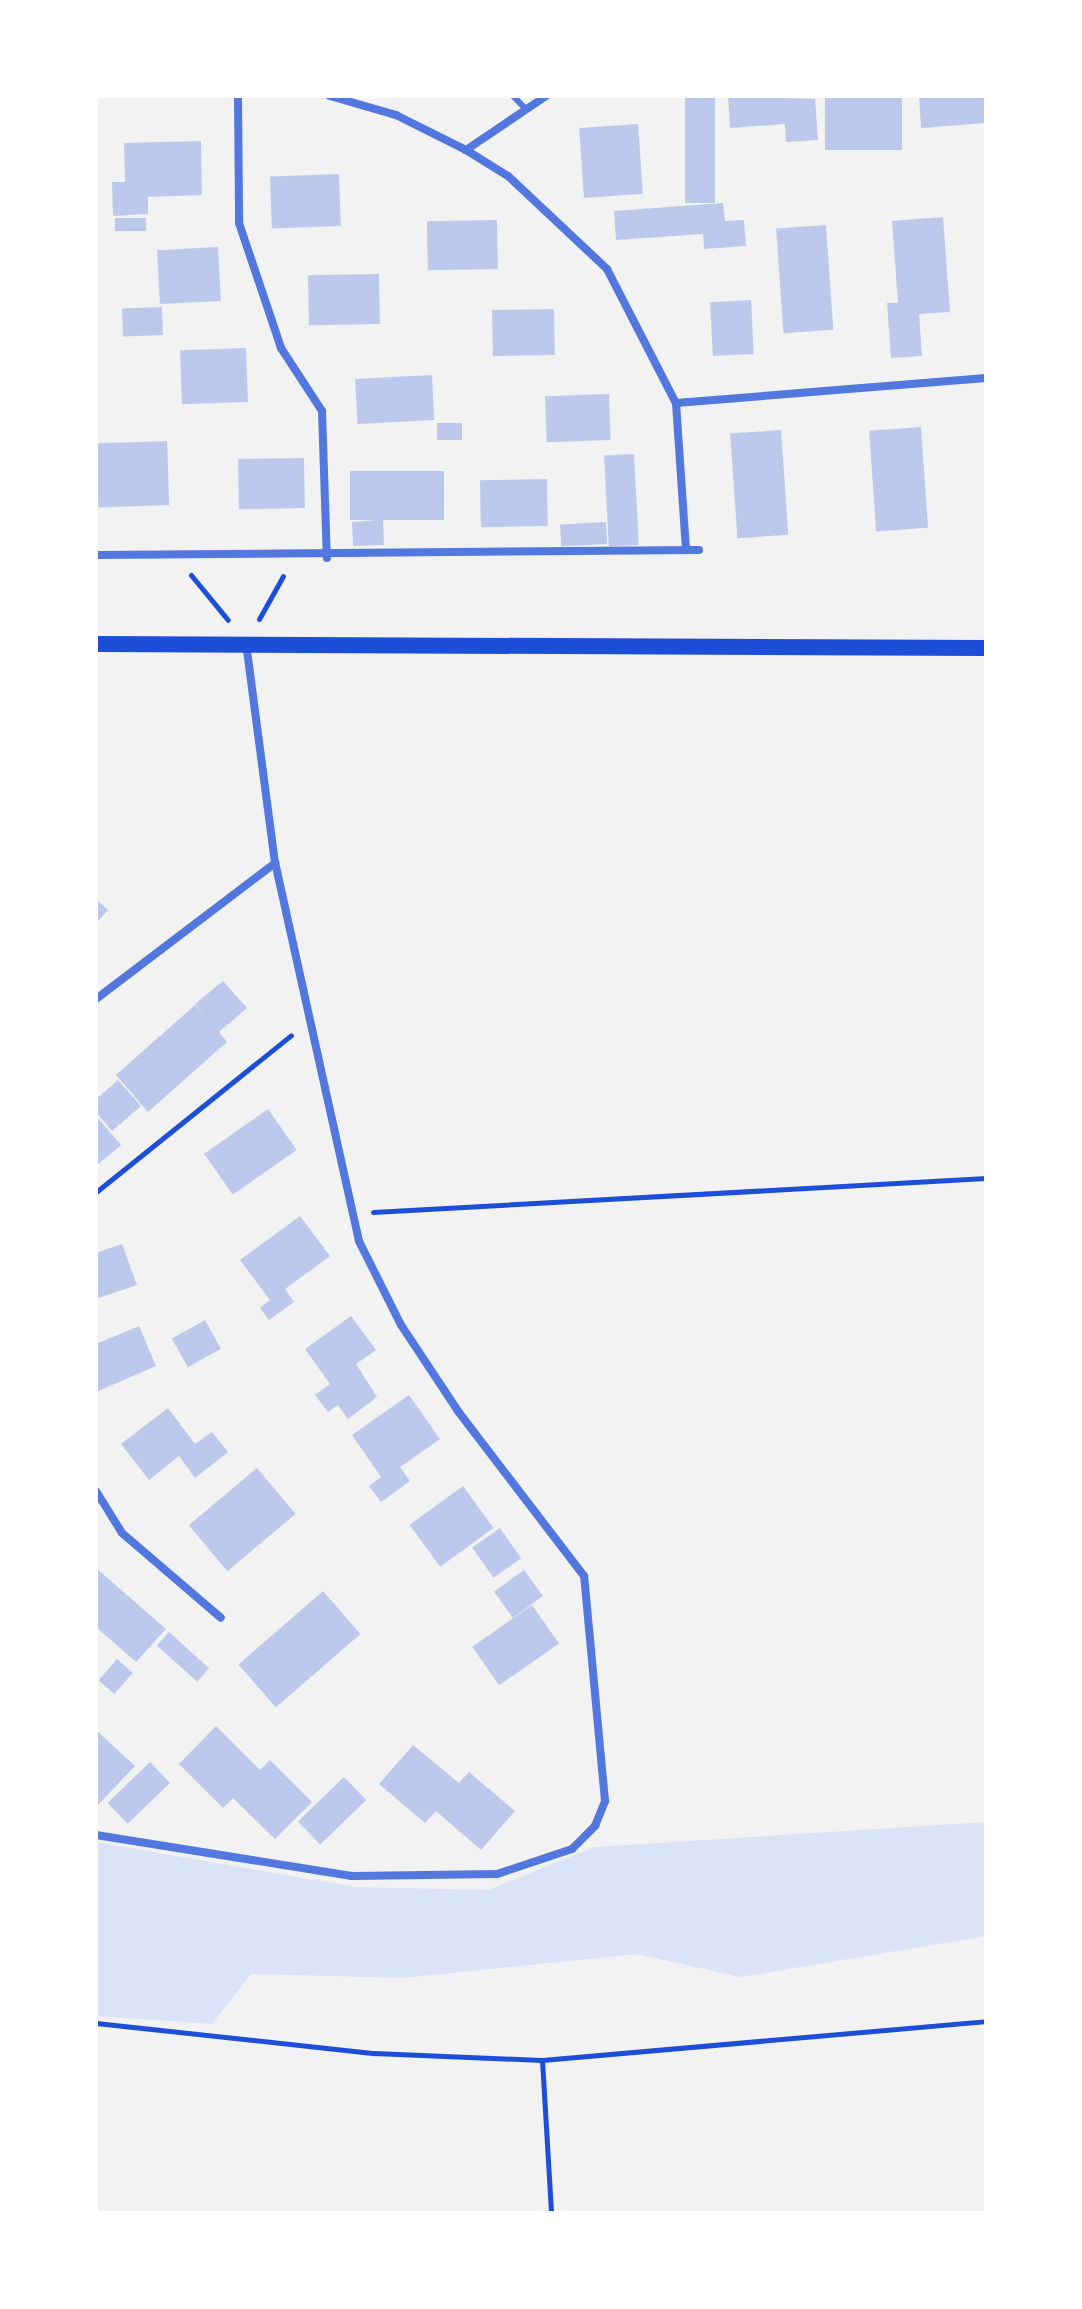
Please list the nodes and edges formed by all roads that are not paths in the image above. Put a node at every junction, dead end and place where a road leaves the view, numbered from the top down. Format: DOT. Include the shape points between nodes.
graph roads {
  1 [pos="238,96"];
  2 [pos="330,96"];
  3 [pos="513,96"];
  4 [pos="546,96"];
  5 [pos="525,108"];
  6 [pos="466,150"];
  7 [pos="986,378"];
  8 [pos="676,403"];
  9 [pos="686,550"];
  10 [pos="699,550"];
  11 [pos="96,555"];
  12 [pos="327,558"];
  13 [pos="246,642"];
  14 [pos="96,644"];
  15 [pos="986,648"];
  16 [pos="275,863"];
  17 [pos="96,999"];
  18 [pos="96,1491"];
  19 [pos="221,1618"];
  20 [pos="96,1835"];
  1 -- 12 [label="street" via="239,223 281,348 322,411"];
  2 -- 6 [label="street" via="396,115"];
  3 -- 5 [label="lane"];
  4 -- 5 [label="street"];
  5 -- 6 [label="street"];
  6 -- 8 [label="street" via="508,176 607,269"];
  7 -- 8 [label="street"];
  8 -- 9 [label="street"];
  9 -- 10 [label="street"];
  9 -- 12 [label="street"];
  11 -- 12 [label="street"];
  13 -- 14 [label="main road"];
  13 -- 15 [label="main road"];
  13 -- 16 [label="street"];
  16 -- 17 [label="street"];
  16 -- 20 [label="street" via="352,1213 401,1325 584,1576 605,1801 595,1826 572,1849 497,1874 352,1876"];
  18 -- 19 [label="street" via="122,1533"];
}
